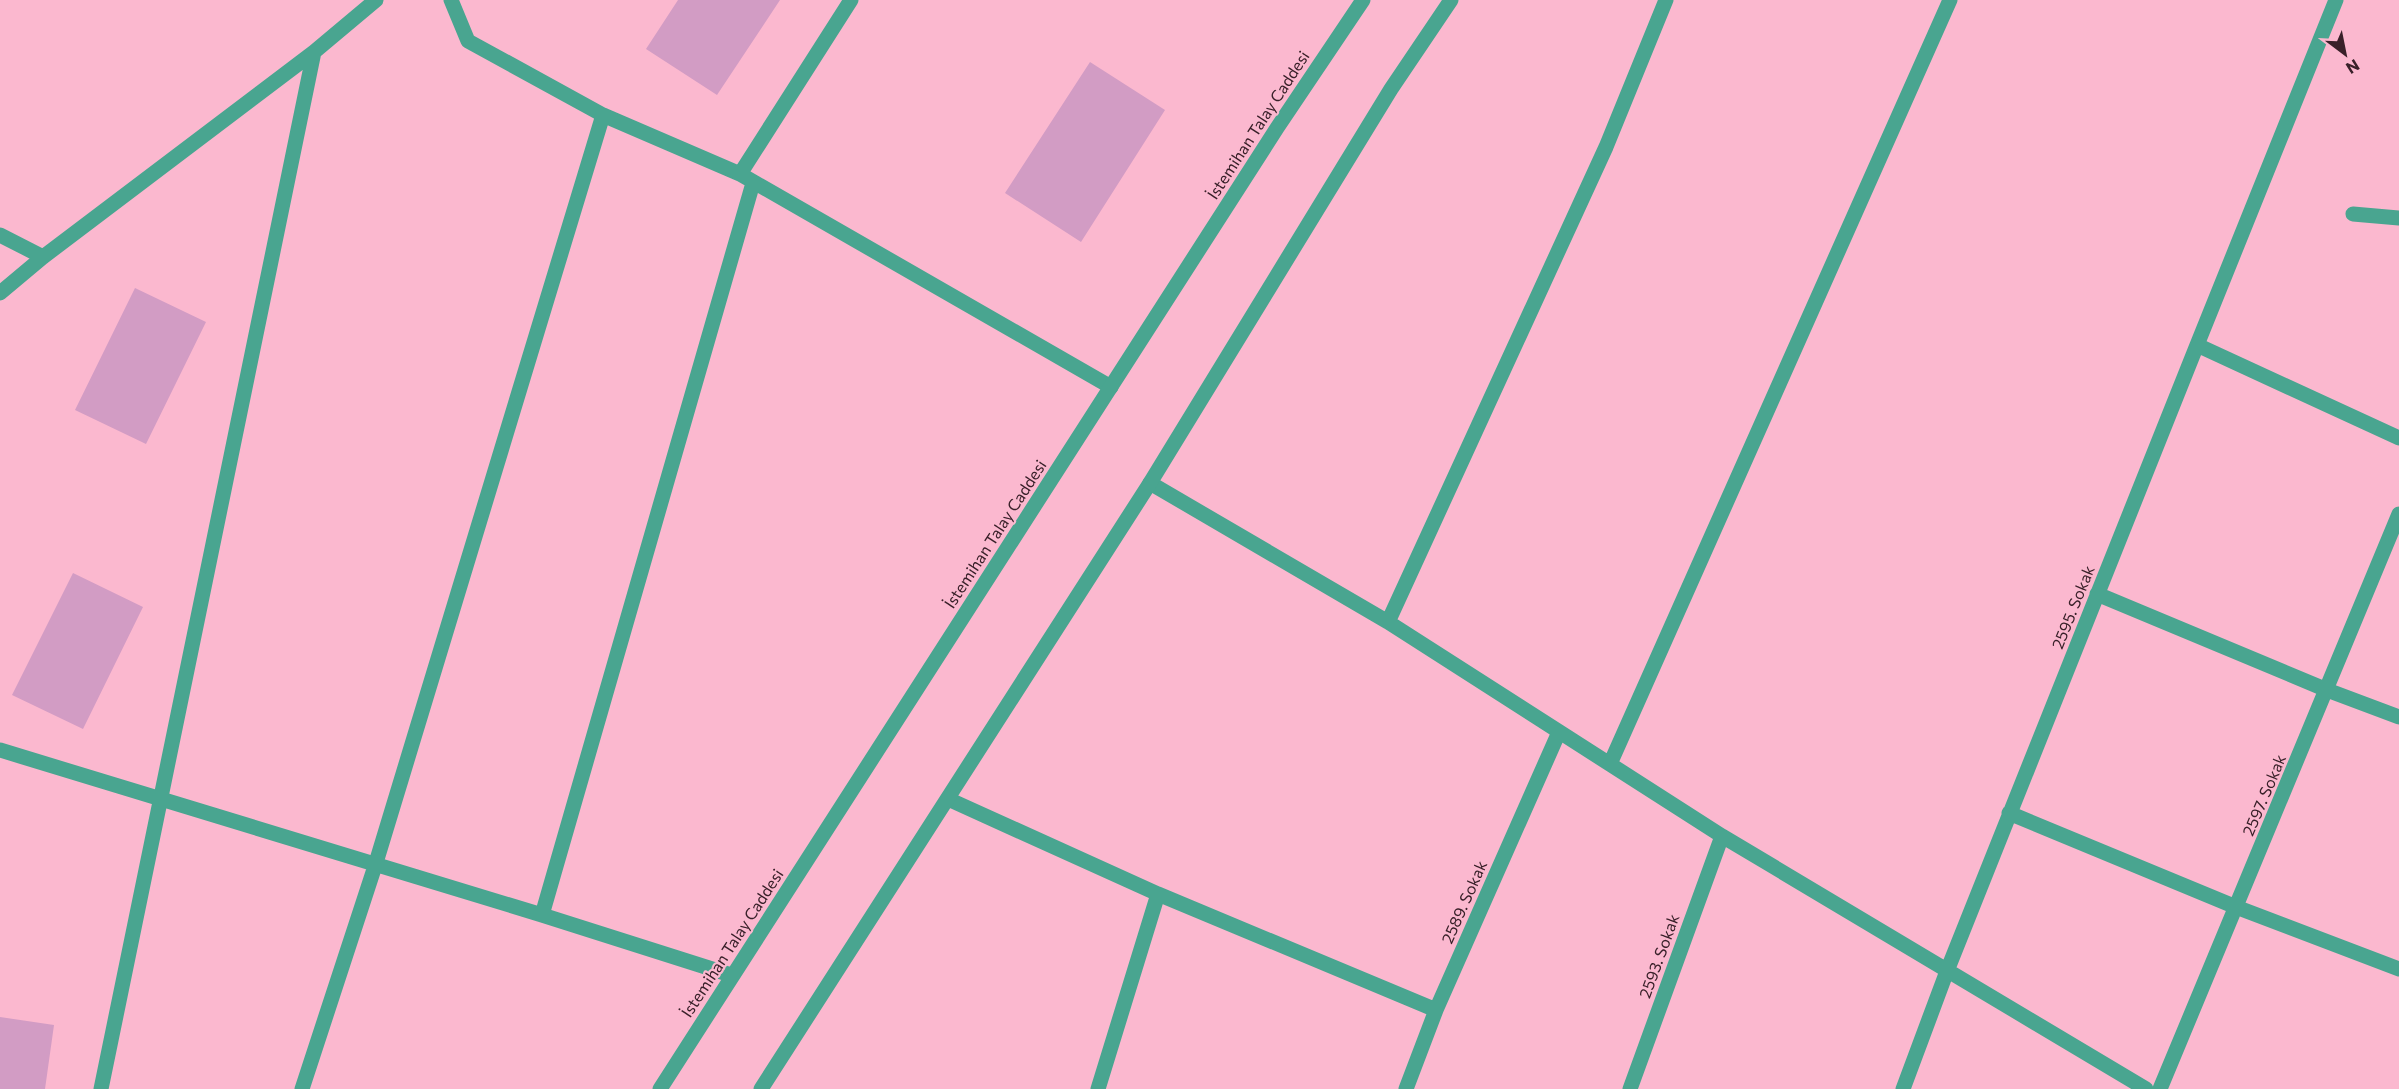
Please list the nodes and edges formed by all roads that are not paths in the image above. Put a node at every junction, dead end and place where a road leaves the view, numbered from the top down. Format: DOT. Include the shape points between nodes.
graph roads {
  1 [pos="376,0"];
  2 [pos="451,0"];
  3 [pos="851,0"];
  4 [pos="1363,0"];
  5 [pos="1451,0"];
  6 [pos="1666,0"];
  7 [pos="1950,0"];
  8 [pos="2336,0"];
  9 [pos="314,52"];
  10 [pos="603,115"];
  11 [pos="740,174"];
  12 [pos="753,183"];
  13 [pos="2353,214"];
  14 [pos="2399,218"];
  15 [pos="0,235"];
  16 [pos="43,257"];
  17 [pos="0,293"];
  18 [pos="2197,345"];
  19 [pos="1111,387"];
  20 [pos="2399,438"];
  21 [pos="1149,483"];
  22 [pos="2399,514"];
  23 [pos="2097,594"];
  24 [pos="1388,622"];
  25 [pos="2327,690"];
  26 [pos="2399,717"];
  27 [pos="1559,732"];
  28 [pos="0,750"];
  29 [pos="1610,764"];
  30 [pos="948,799"];
  31 [pos="159,800"];
  32 [pos="2009,813"];
  33 [pos="1722,836"];
  34 [pos="375,866"];
  35 [pos="1158,894"];
  36 [pos="2236,907"];
  37 [pos="542,915"];
  38 [pos="2399,969"];
  39 [pos="1947,971"];
  40 [pos="731,975"];
  41 [pos="1436,1010"];
  42 [pos="101,1089"];
  43 [pos="302,1089"];
  44 [pos="660,1089"];
  45 [pos="761,1089"];
  46 [pos="1098,1089"];
  47 [pos="1406,1089"];
  48 [pos="1630,1089"];
  49 [pos="1903,1089"];
  50 [pos="2146,1089"];
  51 [pos="2160,1089"];
  1 -- 9 [label="street"];
  2 -- 10 [label="street" via="468,41"];
  3 -- 11 [label="street"];
  4 -- 19 [label="street, İstemihan Talay Caddesi"];
  5 -- 21 [label="street" via="1391,89"];
  6 -- 24 [label="street" via="1606,147"];
  7 -- 29 [label="street"];
  8 -- 18 [label="street, 2595. Sokak"];
  9 -- 16 [label="street"];
  9 -- 31 [label="street"];
  10 -- 11 [label="street"];
  10 -- 34 [label="street"];
  11 -- 12 [label="street"];
  12 -- 19 [label="street"];
  12 -- 37 [label="street"];
  13 -- 14 [label="street"];
  15 -- 16 [label="street"];
  16 -- 17 [label="street"];
  18 -- 20 [label="street"];
  18 -- 23 [label="street, 2595. Sokak"];
  19 -- 40 [label="street, İstemihan Talay Caddesi"];
  21 -- 24 [label="street"];
  21 -- 30 [label="street"];
  22 -- 25 [label="street, 2597. Sokak"];
  23 -- 25 [label="street"];
  23 -- 32 [label="street, 2595. Sokak"];
  24 -- 27 [label="street"];
  25 -- 26 [label="street"];
  25 -- 36 [label="street, 2597. Sokak"];
  27 -- 29 [label="street"];
  27 -- 41 [label="street, 2589. Sokak"];
  28 -- 31 [label="street"];
  29 -- 33 [label="street"];
  30 -- 35 [label="street"];
  30 -- 45 [label="street"];
  31 -- 34 [label="street"];
  31 -- 42 [label="street"];
  32 -- 36 [label="street"];
  32 -- 39 [label="street, 2595. Sokak"];
  33 -- 39 [label="street"];
  33 -- 48 [label="street, 2593. Sokak"];
  34 -- 37 [label="street"];
  34 -- 43 [label="street"];
  35 -- 41 [label="street"];
  35 -- 46 [label="street"];
  36 -- 38 [label="street"];
  36 -- 51 [label="street, 2597. Sokak"];
  37 -- 40 [label="street"];
  39 -- 49 [label="street, 2595. Sokak"];
  39 -- 50 [label="street"];
  40 -- 44 [label="street, İstemihan Talay Caddesi"];
  41 -- 47 [label="street, 2589. Sokak"];
}
